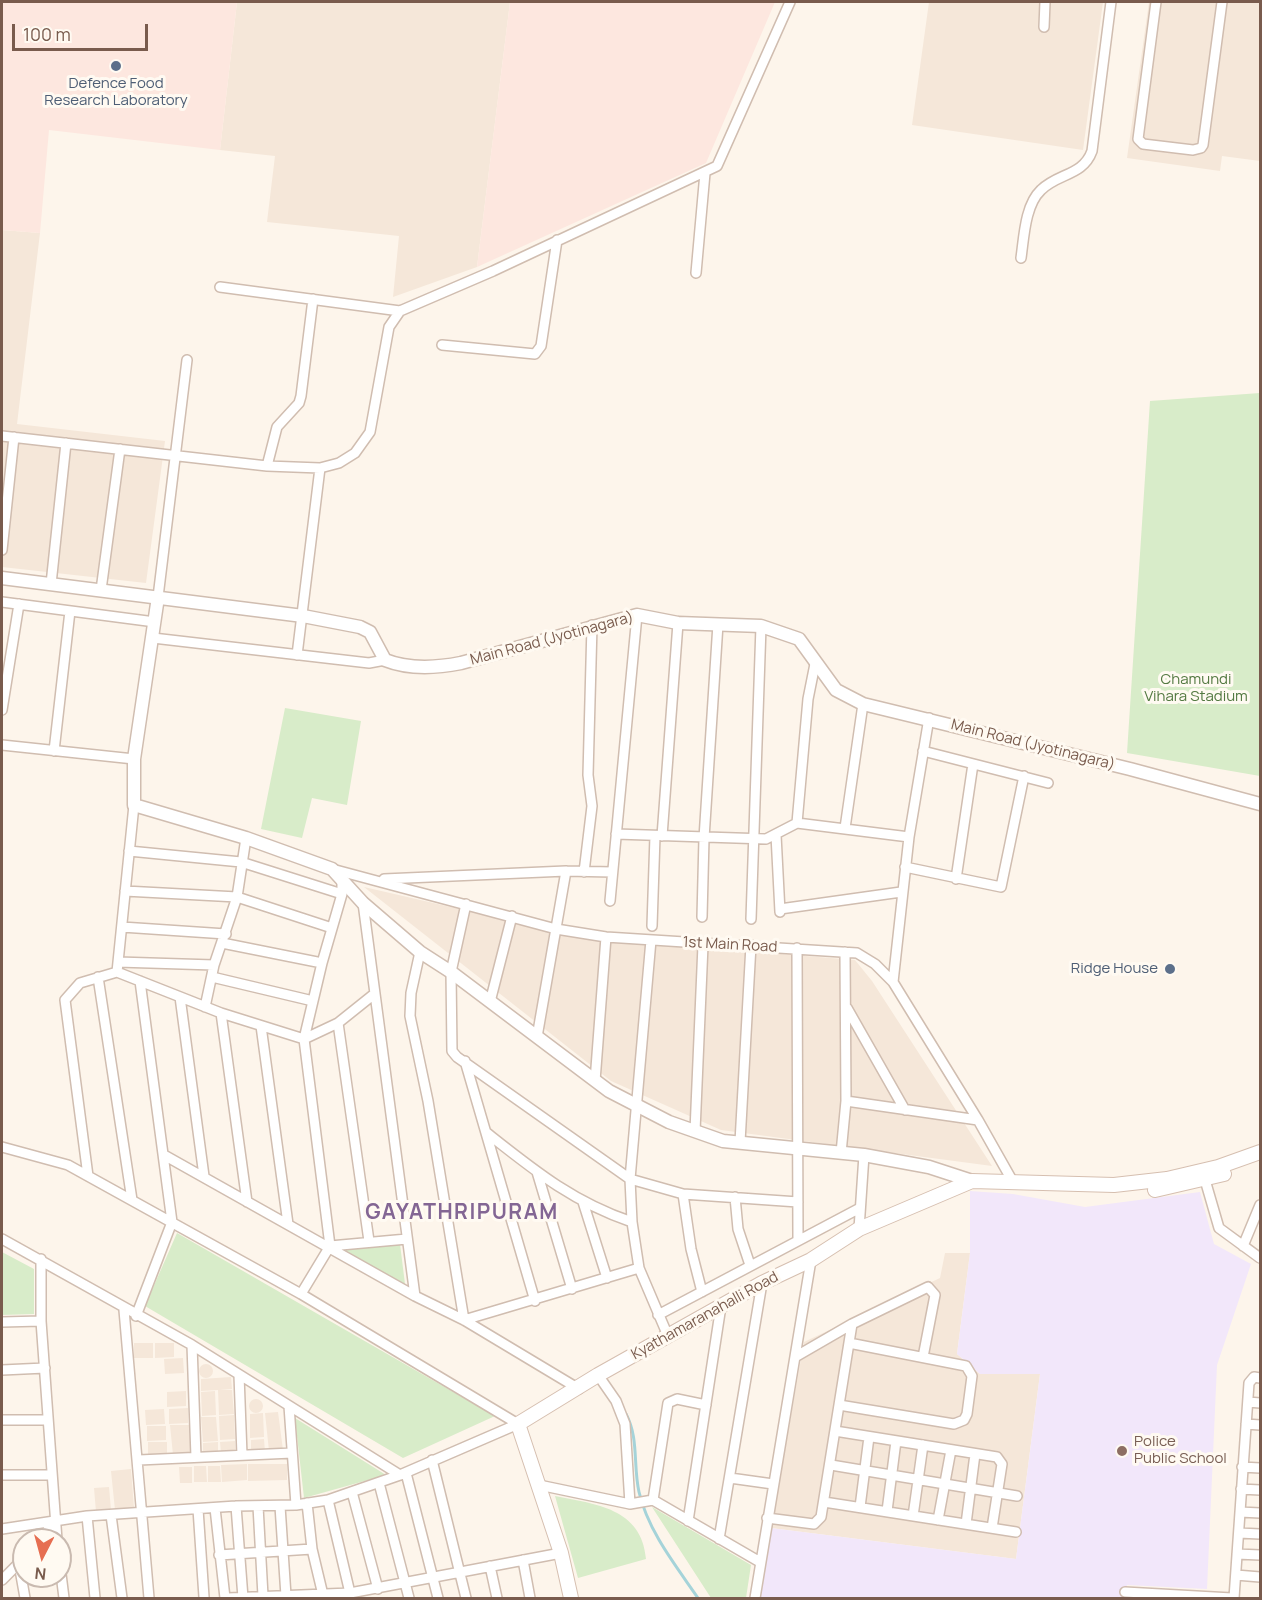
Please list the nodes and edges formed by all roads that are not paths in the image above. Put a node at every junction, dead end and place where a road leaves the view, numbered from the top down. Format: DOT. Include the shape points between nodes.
graph roads {
  1 [pos="790,2"];
  2 [pos="1046,2"];
  3 [pos="1111,2"];
  4 [pos="1156,2"];
  5 [pos="1222,2"];
  6 [pos="1044,27"];
  7 [pos="705,173"];
  8 [pos="557,240"];
  9 [pos="1021,258"];
  10 [pos="696,273"];
  11 [pos="220,287"];
  12 [pos="313,299"];
  13 [pos="400,311"];
  14 [pos="442,345"];
  15 [pos="187,360"];
  16 [pos="2,436"];
  17 [pos="14,437"];
  18 [pos="66,443"];
  19 [pos="120,449"];
  20 [pos="175,455"];
  21 [pos="267,466"];
  22 [pos="320,468"];
  23 [pos="2,550"];
  24 [pos="2,578"];
  25 [pos="51,584"];
  26 [pos="101,590"];
  27 [pos="158,597"];
  28 [pos="2,602"];
  29 [pos="19,604"];
  30 [pos="70,611"];
  31 [pos="637,615"];
  32 [pos="303,616"];
  33 [pos="155,622"];
  34 [pos="678,623"];
  35 [pos="718,624"];
  36 [pos="592,625"];
  37 [pos="761,626"];
  38 [pos="153,638"];
  39 [pos="297,655"];
  40 [pos="385,660"];
  41 [pos="815,664"];
  42 [pos="863,704"];
  43 [pos="2,710"];
  44 [pos="929,718"];
  45 [pos="2,745"];
  46 [pos="54,751"];
  47 [pos="923,752"];
  48 [pos="134,759"];
  49 [pos="973,764"];
  50 [pos="1024,777"];
  51 [pos="1048,783"];
  52 [pos="1260,804"];
  53 [pos="134,805"];
  54 [pos="796,823"];
  55 [pos="845,828"];
  56 [pos="616,834"];
  57 [pos="776,835"];
  58 [pos="659,836"];
  59 [pos="909,837"];
  60 [pos="246,838"];
  61 [pos="704,838"];
  62 [pos="752,839"];
  63 [pos="129,851"];
  64 [pos="241,862"];
  65 [pos="905,867"];
  66 [pos="332,869"];
  67 [pos="566,871"];
  68 [pos="584,872"];
  69 [pos="612,872"];
  70 [pos="956,879"];
  71 [pos="373,880"];
  72 [pos="342,881"];
  73 [pos="125,891"];
  74 [pos="901,892"];
  75 [pos="342,894"];
  76 [pos="237,897"];
  77 [pos="610,901"];
  78 [pos="363,903"];
  79 [pos="466,904"];
  80 [pos="512,915"];
  81 [pos="702,917"];
  82 [pos="751,919"];
  83 [pos="652,926"];
  84 [pos="122,927"];
  85 [pos="332,928"];
  86 [pos="556,928"];
  87 [pos="606,936"];
  88 [pos="224,939"];
  89 [pos="651,940"];
  90 [pos="703,945"];
  91 [pos="751,945"];
  92 [pos="797,948"];
  93 [pos="420,952"];
  94 [pos="845,952"];
  95 [pos="118,962"];
  96 [pos="321,963"];
  97 [pos="214,965"];
  98 [pos="117,972"];
  99 [pos="451,972"];
  100 [pos="98,977"];
  101 [pos="212,977"];
  102 [pos="140,981"];
  103 [pos="893,982"];
  104 [pos="373,995"];
  105 [pos="180,997"];
  106 [pos="313,1001"];
  107 [pos="490,1002"];
  108 [pos="846,1006"];
  109 [pos="205,1007"];
  110 [pos="221,1013"];
  111 [pos="338,1023"];
  112 [pos="261,1026"];
  113 [pos="537,1037"];
  114 [pos="304,1039"];
  115 [pos="465,1061"];
  116 [pos="595,1081"];
  117 [pos="846,1101"];
  118 [pos="635,1105"];
  119 [pos="905,1110"];
  120 [pos="978,1120"];
  121 [pos="695,1131"];
  122 [pos="487,1133"];
  123 [pos="740,1142"];
  124 [pos="2,1148"];
  125 [pos="798,1148"];
  126 [pos="1260,1152"];
  127 [pos="842,1153"];
  128 [pos="164,1155"];
  129 [pos="864,1155"];
  130 [pos="1260,1162"];
  131 [pos="537,1172"];
  132 [pos="88,1176"];
  133 [pos="204,1176"];
  134 [pos="1203,1176"];
  135 [pos="630,1179"];
  136 [pos="972,1181"];
  137 [pos="1015,1182"];
  138 [pos="682,1194"];
  139 [pos="735,1197"];
  140 [pos="132,1200"];
  141 [pos="247,1202"];
  142 [pos="583,1202"];
  143 [pos="798,1202"];
  144 [pos="1260,1205"];
  145 [pos="860,1208"];
  146 [pos="172,1222"];
  147 [pos="632,1222"];
  148 [pos="288,1224"];
  149 [pos="859,1228"];
  150 [pos="2,1239"];
  151 [pos="407,1239"];
  152 [pos="798,1239"];
  153 [pos="369,1241"];
  154 [pos="330,1246"];
  155 [pos="1244,1246"];
  156 [pos="1260,1258"];
  157 [pos="41,1259"];
  158 [pos="811,1260"];
  159 [pos="750,1265"];
  160 [pos="639,1268"];
  161 [pos="607,1278"];
  162 [pos="762,1283"];
  163 [pos="572,1289"];
  164 [pos="702,1292"];
  165 [pos="301,1294"];
  166 [pos="415,1296"];
  167 [pos="535,1301"];
  168 [pos="722,1306"];
  169 [pos="124,1310"];
  170 [pos="658,1315"];
  171 [pos="136,1316"];
  172 [pos="464,1320"];
  173 [pos="41,1321"];
  174 [pos="2,1322"];
  175 [pos="852,1324"];
  176 [pos="668,1336"];
  177 [pos="849,1343"];
  178 [pos="192,1345"];
  179 [pos="795,1357"];
  180 [pos="922,1357"];
  181 [pos="45,1368"];
  182 [pos="2,1370"];
  183 [pos="239,1375"];
  184 [pos="598,1375"];
  185 [pos="1260,1378"];
  186 [pos="579,1389"];
  187 [pos="1248,1402"];
  188 [pos="1260,1403"];
  189 [pos="706,1404"];
  190 [pos="839,1405"];
  191 [pos="289,1406"];
  192 [pos="2,1420"];
  193 [pos="48,1420"];
  194 [pos="518,1424"];
  195 [pos="1246,1424"];
  196 [pos="1260,1425"];
  197 [pos="835,1431"];
  198 [pos="869,1437"];
  199 [pos="896,1441"];
  200 [pos="923,1445"];
  201 [pos="951,1450"];
  202 [pos="292,1453"];
  203 [pos="975,1454"];
  204 [pos="242,1455"];
  205 [pos="196,1457"];
  206 [pos="139,1460"];
  207 [pos="432,1460"];
  208 [pos="831,1465"];
  209 [pos="1242,1467"];
  210 [pos="1260,1468"];
  211 [pos="864,1471"];
  212 [pos="403,1474"];
  213 [pos="2,1475"];
  214 [pos="51,1475"];
  215 [pos="891,1475"];
  216 [pos="730,1478"];
  217 [pos="918,1480"];
  218 [pos="379,1483"];
  219 [pos="773,1484"];
  220 [pos="944,1484"];
  221 [pos="539,1485"];
  222 [pos="971,1488"];
  223 [pos="1241,1489"];
  224 [pos="1260,1490"];
  225 [pos="352,1492"];
  226 [pos="998,1492"];
  227 [pos="1017,1496"];
  228 [pos="328,1500"];
  229 [pos="647,1501"];
  230 [pos="824,1502"];
  231 [pos="307,1503"];
  232 [pos="630,1504"];
  233 [pos="296,1505"];
  234 [pos="236,1506"];
  235 [pos="258,1506"];
  236 [pos="280,1506"];
  237 [pos="860,1507"];
  238 [pos="215,1508"];
  239 [pos="198,1509"];
  240 [pos="887,1511"];
  241 [pos="141,1512"];
  242 [pos="1240,1512"];
  243 [pos="1260,1513"];
  244 [pos="111,1515"];
  245 [pos="913,1515"];
  246 [pos="87,1516"];
  247 [pos="767,1518"];
  248 [pos="938,1520"];
  249 [pos="688,1521"];
  250 [pos="55,1522"];
  251 [pos="966,1524"];
  252 [pos="50,1528"];
  253 [pos="56,1528"];
  254 [pos="992,1528"];
  255 [pos="2,1529"];
  256 [pos="1016,1532"];
  257 [pos="1239,1533"];
  258 [pos="1260,1534"];
  259 [pos="719,1539"];
  260 [pos="312,1549"];
  261 [pos="282,1550"];
  262 [pos="261,1552"];
  263 [pos="561,1552"];
  264 [pos="238,1553"];
  265 [pos="1237,1554"];
  266 [pos="219,1555"];
  267 [pos="1260,1555"];
  268 [pos="523,1560"];
  269 [pos="760,1562"];
  270 [pos="490,1566"];
  271 [pos="459,1571"];
  272 [pos="1236,1575"];
  273 [pos="1260,1577"];
  274 [pos="433,1578"];
  275 [pos="405,1582"];
  276 [pos="380,1588"];
  277 [pos="1125,1592"];
  278 [pos="350,1593"];
  279 [pos="324,1595"];
  280 [pos="263,1596"];
  281 [pos="1146,1596"];
  282 [pos="204,1597"];
  283 [pos="281,1597"];
  284 [pos="300,1597"];
  285 [pos="1168,1597"];
  286 [pos="1190,1597"];
  287 [pos="236,1598"];
  288 [pos="243,1598"];
  289 [pos="1212,1598"];
  290 [pos="95,1599"];
  291 [pos="122,1599"];
  292 [pos="149,1599"];
  293 [pos="226,1599"];
  294 [pos="384,1599"];
  295 [pos="409,1599"];
  296 [pos="438,1599"];
  297 [pos="466,1599"];
  298 [pos="496,1599"];
  299 [pos="530,1599"];
  300 [pos="571,1599"];
  301 [pos="754,1599"];
  302 [pos="1233,1599"];
  1 -- 7 [label="street" via="723,158"];
  2 -- 6 [label="street"];
  3 -- 9 [label="street" via="1092,151 1081,169 1040,191 1025,230"];
  4 -- 5 [label="street" via="1138,139 1143,144 1193,150 1203,145"];
  7 -- 8 [label="street"];
  7 -- 10 [label="street"];
  8 -- 13 [label="street"];
  8 -- 14 [label="street" via="540,346 535,354"];
  11 -- 12 [label="street"];
  12 -- 13 [label="street"];
  12 -- 21 [label="street" via="301,396 277,427"];
  13 -- 22 [label="street" via="389,327 370,432 355,453"];
  15 -- 20 [label="street"];
  16 -- 17 [label="street"];
  17 -- 18 [label="street"];
  17 -- 23 [label="street"];
  18 -- 19 [label="street"];
  18 -- 25 [label="street"];
  19 -- 20 [label="street"];
  19 -- 26 [label="street"];
  20 -- 21 [label="street"];
  20 -- 27 [label="street"];
  21 -- 22 [label="street"];
  22 -- 32 [label="street"];
  24 -- 25 [label="street"];
  25 -- 26 [label="street"];
  26 -- 27 [label="street"];
  27 -- 32 [label="street"];
  27 -- 33 [label="street"];
  28 -- 29 [label="street"];
  29 -- 30 [label="street"];
  29 -- 43 [label="street"];
  30 -- 33 [label="street"];
  30 -- 46 [label="street"];
  31 -- 34 [label="street, Main Road (Jyotinagara)"];
  31 -- 36 [label="street, Main Road (Jyotinagara)"];
  31 -- 56 [label="street"];
  32 -- 39 [label="street"];
  32 -- 40 [label="street" via="366,629"];
  33 -- 38 [label="street"];
  34 -- 35 [label="street, Main Road (Jyotinagara)"];
  34 -- 58 [label="street"];
  35 -- 37 [label="street, Main Road (Jyotinagara)"];
  35 -- 61 [label="street"];
  36 -- 40 [label="street, Main Road (Jyotinagara)" via="440,668 417,668"];
  36 -- 68 [label="street" via="588,775 592,806"];
  37 -- 41 [label="street, Main Road (Jyotinagara)" via="799,639"];
  37 -- 62 [label="street"];
  38 -- 39 [label="street"];
  38 -- 48 [label="street"];
  39 -- 40 [label="street" via="369,663"];
  41 -- 42 [label="street, Main Road (Jyotinagara)" via="840,694"];
  41 -- 54 [label="street"];
  42 -- 44 [label="street, Main Road (Jyotinagara)"];
  42 -- 55 [label="street"];
  44 -- 47 [label="street"];
  44 -- 52 [label="street, Main Road (Jyotinagara)"];
  45 -- 46 [label="street"];
  46 -- 48 [label="street"];
  47 -- 49 [label="street"];
  47 -- 59 [label="street"];
  48 -- 53 [label="street"];
  49 -- 50 [label="street"];
  49 -- 70 [label="street"];
  50 -- 51 [label="street"];
  50 -- 70 [label="street" via="1001,886"];
  53 -- 60 [label="street"];
  53 -- 63 [label="street"];
  54 -- 55 [label="street"];
  54 -- 57 [label="street"];
  55 -- 59 [label="street"];
  56 -- 58 [label="street"];
  56 -- 69 [label="street"];
  57 -- 62 [label="street"];
  57 -- 74 [label="street" via="780,911"];
  58 -- 61 [label="street"];
  58 -- 83 [label="street"];
  59 -- 65 [label="street"];
  60 -- 64 [label="street"];
  60 -- 66 [label="street"];
  61 -- 62 [label="street"];
  61 -- 81 [label="street"];
  62 -- 82 [label="street"];
  63 -- 64 [label="street"];
  63 -- 73 [label="street"];
  64 -- 75 [label="street"];
  64 -- 76 [label="street"];
  65 -- 70 [label="street"];
  65 -- 74 [label="street"];
  66 -- 71 [label="street, 1st Main Road"];
  66 -- 72 [label="street"];
  67 -- 68 [label="street"];
  67 -- 71 [label="street"];
  67 -- 86 [label="street"];
  68 -- 69 [label="street"];
  69 -- 77 [label="street"];
  71 -- 79 [label="street, 1st Main Road"];
  72 -- 75 [label="street"];
  72 -- 78 [label="street"];
  73 -- 76 [label="street"];
  73 -- 84 [label="street"];
  74 -- 103 [label="street"];
  75 -- 85 [label="street"];
  76 -- 85 [label="street"];
  76 -- 88 [label="street"];
  78 -- 93 [label="street"];
  78 -- 104 [label="street"];
  79 -- 80 [label="street, 1st Main Road"];
  79 -- 99 [label="street"];
  80 -- 86 [label="street, 1st Main Road"];
  80 -- 107 [label="street"];
  84 -- 88 [label="street"];
  84 -- 95 [label="street"];
  85 -- 96 [label="street"];
  86 -- 87 [label="street, 1st Main Road"];
  86 -- 113 [label="street"];
  87 -- 89 [label="street, 1st Main Road"];
  87 -- 116 [label="street"];
  88 -- 96 [label="street"];
  88 -- 97 [label="street"];
  89 -- 90 [label="street, 1st Main Road"];
  89 -- 118 [label="street"];
  90 -- 91 [label="street, 1st Main Road"];
  90 -- 121 [label="street"];
  91 -- 92 [label="street, 1st Main Road"];
  91 -- 123 [label="street"];
  92 -- 94 [label="street, 1st Main Road"];
  92 -- 125 [label="street"];
  93 -- 99 [label="street"];
  93 -- 172 [label="street" via="410,1016"];
  94 -- 103 [label="street, 1st Main Road" via="857,953 875,964"];
  94 -- 108 [label="street"];
  95 -- 97 [label="street"];
  95 -- 98 [label="street"];
  96 -- 106 [label="street"];
  97 -- 101 [label="street"];
  98 -- 100 [label="street"];
  98 -- 102 [label="street"];
  99 -- 107 [label="street"];
  99 -- 115 [label="street" via="452,1051"];
  100 -- 132 [label="street" via="80,983 65,1000"];
  100 -- 140 [label="street"];
  101 -- 106 [label="street"];
  101 -- 109 [label="street"];
  102 -- 105 [label="street"];
  102 -- 128 [label="street"];
  103 -- 120 [label="street, 1st Main Road"];
  104 -- 111 [label="street"];
  104 -- 151 [label="street"];
  105 -- 109 [label="street"];
  105 -- 133 [label="street"];
  106 -- 114 [label="street"];
  107 -- 113 [label="street"];
  108 -- 117 [label="street"];
  108 -- 119 [label="street"];
  109 -- 110 [label="street"];
  110 -- 112 [label="street"];
  110 -- 141 [label="street"];
  111 -- 114 [label="street"];
  111 -- 153 [label="street"];
  112 -- 114 [label="street"];
  112 -- 148 [label="street"];
  113 -- 116 [label="street"];
  114 -- 154 [label="street"];
  115 -- 122 [label="street"];
  115 -- 135 [label="street"];
  116 -- 118 [label="street"];
  117 -- 119 [label="street"];
  117 -- 127 [label="street"];
  118 -- 121 [label="street"];
  118 -- 135 [label="street"];
  119 -- 120 [label="street"];
  120 -- 137 [label="street, 1st Main Road"];
  121 -- 123 [label="street" via="723,1141"];
  122 -- 131 [label="street"];
  122 -- 167 [label="street"];
  123 -- 125 [label="street"];
  124 -- 132 [label="street" via="68,1165"];
  125 -- 127 [label="street"];
  125 -- 143 [label="street"];
  126 -- 134 [label="main road, Kyathamaranahalli Road"];
  127 -- 129 [label="street"];
  128 -- 133 [label="street"];
  128 -- 146 [label="street"];
  129 -- 136 [label="street" via="929,1167"];
  129 -- 145 [label="street"];
  130 -- 134 [label="main road, Kyathamaranahalli Road"];
  131 -- 142 [label="street"];
  131 -- 163 [label="street"];
  132 -- 140 [label="street"];
  133 -- 141 [label="street"];
  134 -- 137 [label="main road, Kyathamaranahalli Road" via="1170,1188 1082,1195"];
  134 -- 155 [label="street" via="1219,1228"];
  135 -- 138 [label="street"];
  135 -- 147 [label="street"];
  136 -- 137 [label="main road, Kyathamaranahalli Road"];
  136 -- 149 [label="main road, Kyathamaranahalli Road"];
  138 -- 139 [label="street"];
  138 -- 164 [label="street"];
  139 -- 143 [label="street"];
  139 -- 159 [label="street" via="738,1229"];
  140 -- 146 [label="street"];
  141 -- 148 [label="street"];
  142 -- 147 [label="street"];
  142 -- 161 [label="street"];
  143 -- 152 [label="street"];
  144 -- 155 [label="street"];
  145 -- 149 [label="street"];
  145 -- 152 [label="street"];
  146 -- 165 [label="street"];
  146 -- 171 [label="street"];
  147 -- 160 [label="street"];
  148 -- 154 [label="street"];
  149 -- 158 [label="main road, Kyathamaranahalli Road"];
  150 -- 157 [label="street"];
  151 -- 153 [label="street"];
  151 -- 166 [label="street"];
  152 -- 159 [label="street"];
  153 -- 154 [label="street"];
  154 -- 165 [label="street"];
  154 -- 166 [label="street"];
  155 -- 156 [label="street"];
  157 -- 169 [label="street"];
  157 -- 173 [label="street"];
  158 -- 162 [label="main road, Kyathamaranahalli Road"];
  158 -- 179 [label="street"];
  159 -- 164 [label="street"];
  160 -- 161 [label="street"];
  160 -- 170 [label="street"];
  161 -- 163 [label="street"];
  162 -- 168 [label="main road, Kyathamaranahalli Road"];
  162 -- 216 [label="street"];
  163 -- 167 [label="street"];
  164 -- 170 [label="street"];
  165 -- 194 [label="street"];
  166 -- 172 [label="street"];
  167 -- 172 [label="street"];
  168 -- 176 [label="main road, Kyathamaranahalli Road"];
  168 -- 189 [label="street"];
  169 -- 171 [label="street"];
  169 -- 206 [label="street"];
  170 -- 176 [label="street"];
  171 -- 178 [label="street"];
  172 -- 186 [label="street"];
  173 -- 174 [label="street"];
  173 -- 181 [label="street"];
  175 -- 177 [label="street"];
  175 -- 179 [label="street"];
  175 -- 180 [label="street" via="924,1287 932,1288 935,1294"];
  176 -- 184 [label="main road, Kyathamaranahalli Road"];
  177 -- 180 [label="street"];
  177 -- 190 [label="street"];
  178 -- 183 [label="street"];
  178 -- 205 [label="street"];
  179 -- 219 [label="street"];
  180 -- 190 [label="street" via="969,1368 972,1376 967,1414 960,1422"];
  181 -- 182 [label="street"];
  181 -- 193 [label="street"];
  183 -- 191 [label="street"];
  183 -- 204 [label="street"];
  184 -- 186 [label="main road, Kyathamaranahalli Road"];
  184 -- 232 [label="street" via="616,1401 625,1424"];
  185 -- 187 [label="street" via="1250,1379"];
  186 -- 194 [label="main road, Kyathamaranahalli Road"];
  187 -- 188 [label="street"];
  187 -- 195 [label="street"];
  189 -- 229 [label="street" via="677,1399 668,1403"];
  189 -- 249 [label="street"];
  190 -- 197 [label="street"];
  191 -- 202 [label="street"];
  191 -- 212 [label="street"];
  192 -- 193 [label="street"];
  193 -- 214 [label="street"];
  194 -- 207 [label="street, Kyathamaranahalli Road"];
  194 -- 221 [label="main road"];
  195 -- 196 [label="street"];
  195 -- 209 [label="street"];
  197 -- 198 [label="street"];
  197 -- 208 [label="street"];
  198 -- 199 [label="street"];
  198 -- 211 [label="street"];
  199 -- 200 [label="street"];
  199 -- 215 [label="street"];
  200 -- 201 [label="street"];
  200 -- 217 [label="street"];
  201 -- 203 [label="street"];
  201 -- 220 [label="street"];
  202 -- 204 [label="street"];
  202 -- 233 [label="street"];
  203 -- 222 [label="street"];
  203 -- 226 [label="street" via="1001,1460"];
  204 -- 205 [label="street"];
  205 -- 206 [label="street"];
  206 -- 241 [label="street"];
  207 -- 212 [label="street, Kyathamaranahalli Road"];
  207 -- 271 [label="street"];
  208 -- 211 [label="street"];
  208 -- 230 [label="street"];
  209 -- 210 [label="street"];
  209 -- 223 [label="street"];
  211 -- 215 [label="street"];
  211 -- 237 [label="street"];
  212 -- 218 [label="street, Kyathamaranahalli Road"];
  212 -- 274 [label="street"];
  213 -- 214 [label="street"];
  214 -- 250 [label="street"];
  215 -- 217 [label="street"];
  215 -- 240 [label="street"];
  216 -- 219 [label="street"];
  216 -- 259 [label="street"];
  217 -- 220 [label="street"];
  217 -- 245 [label="street"];
  218 -- 225 [label="street, Kyathamaranahalli Road"];
  218 -- 275 [label="street"];
  219 -- 247 [label="street"];
  220 -- 222 [label="street"];
  220 -- 248 [label="street"];
  221 -- 232 [label="street"];
  221 -- 263 [label="main road"];
  222 -- 226 [label="street"];
  222 -- 251 [label="street"];
  223 -- 224 [label="street"];
  223 -- 242 [label="street"];
  225 -- 228 [label="street, Kyathamaranahalli Road"];
  225 -- 276 [label="street"];
  226 -- 227 [label="street"];
  226 -- 254 [label="street"];
  228 -- 231 [label="street, Kyathamaranahalli Road"];
  228 -- 278 [label="street"];
  229 -- 232 [label="street"];
  229 -- 249 [label="street"];
  230 -- 237 [label="street"];
  230 -- 247 [label="street" via="821,1516 814,1524"];
  231 -- 233 [label="street, Kyathamaranahalli Road"];
  231 -- 260 [label="street"];
  233 -- 236 [label="street, Kyathamaranahalli Road"];
  234 -- 235 [label="street, Kyathamaranahalli Road"];
  234 -- 238 [label="street, Kyathamaranahalli Road"];
  234 -- 264 [label="street"];
  235 -- 236 [label="street, Kyathamaranahalli Road"];
  235 -- 262 [label="street"];
  236 -- 261 [label="street"];
  237 -- 240 [label="street"];
  238 -- 239 [label="street, Kyathamaranahalli Road"];
  238 -- 266 [label="street"];
  239 -- 241 [label="street, Kyathamaranahalli Road"];
  239 -- 282 [label="street"];
  240 -- 245 [label="street"];
  241 -- 244 [label="street, Kyathamaranahalli Road"];
  241 -- 292 [label="street"];
  242 -- 243 [label="street"];
  242 -- 257 [label="street"];
  244 -- 246 [label="street, Kyathamaranahalli Road"];
  244 -- 291 [label="street"];
  245 -- 248 [label="street"];
  246 -- 250 [label="street, Kyathamaranahalli Road"];
  246 -- 290 [label="street"];
  247 -- 269 [label="street"];
  248 -- 251 [label="street"];
  249 -- 259 [label="street"];
  250 -- 252 [label="street"];
  250 -- 253 [label="street"];
  250 -- 255 [label="street, Kyathamaranahalli Road"];
  251 -- 254 [label="street"];
  254 -- 256 [label="street"];
  257 -- 258 [label="street"];
  257 -- 265 [label="street"];
  259 -- 269 [label="street"];
  260 -- 261 [label="street"];
  260 -- 279 [label="street"];
  261 -- 262 [label="street"];
  261 -- 283 [label="street"];
  262 -- 264 [label="street"];
  262 -- 280 [label="street"];
  263 -- 268 [label="street"];
  263 -- 300 [label="main road"];
  264 -- 266 [label="street"];
  264 -- 288 [label="street"];
  265 -- 267 [label="street"];
  265 -- 272 [label="street"];
  266 -- 293 [label="street"];
  268 -- 270 [label="street"];
  268 -- 299 [label="street"];
  269 -- 301 [label="street"];
  270 -- 271 [label="street"];
  270 -- 298 [label="street"];
  271 -- 274 [label="street"];
  271 -- 297 [label="street"];
  272 -- 273 [label="street"];
  272 -- 302 [label="street"];
  274 -- 275 [label="street"];
  274 -- 296 [label="street"];
  275 -- 276 [label="street"];
  275 -- 295 [label="street"];
  276 -- 278 [label="street"];
  276 -- 294 [label="street"];
  277 -- 281 [label="street"];
  278 -- 279 [label="street"];
  279 -- 284 [label="street"];
  280 -- 283 [label="street"];
  280 -- 288 [label="street"];
  281 -- 285 [label="street"];
  283 -- 284 [label="street"];
  285 -- 286 [label="street"];
  286 -- 289 [label="street"];
  287 -- 288 [label="street"];
  287 -- 293 [label="street"];
  289 -- 302 [label="street"];
}
